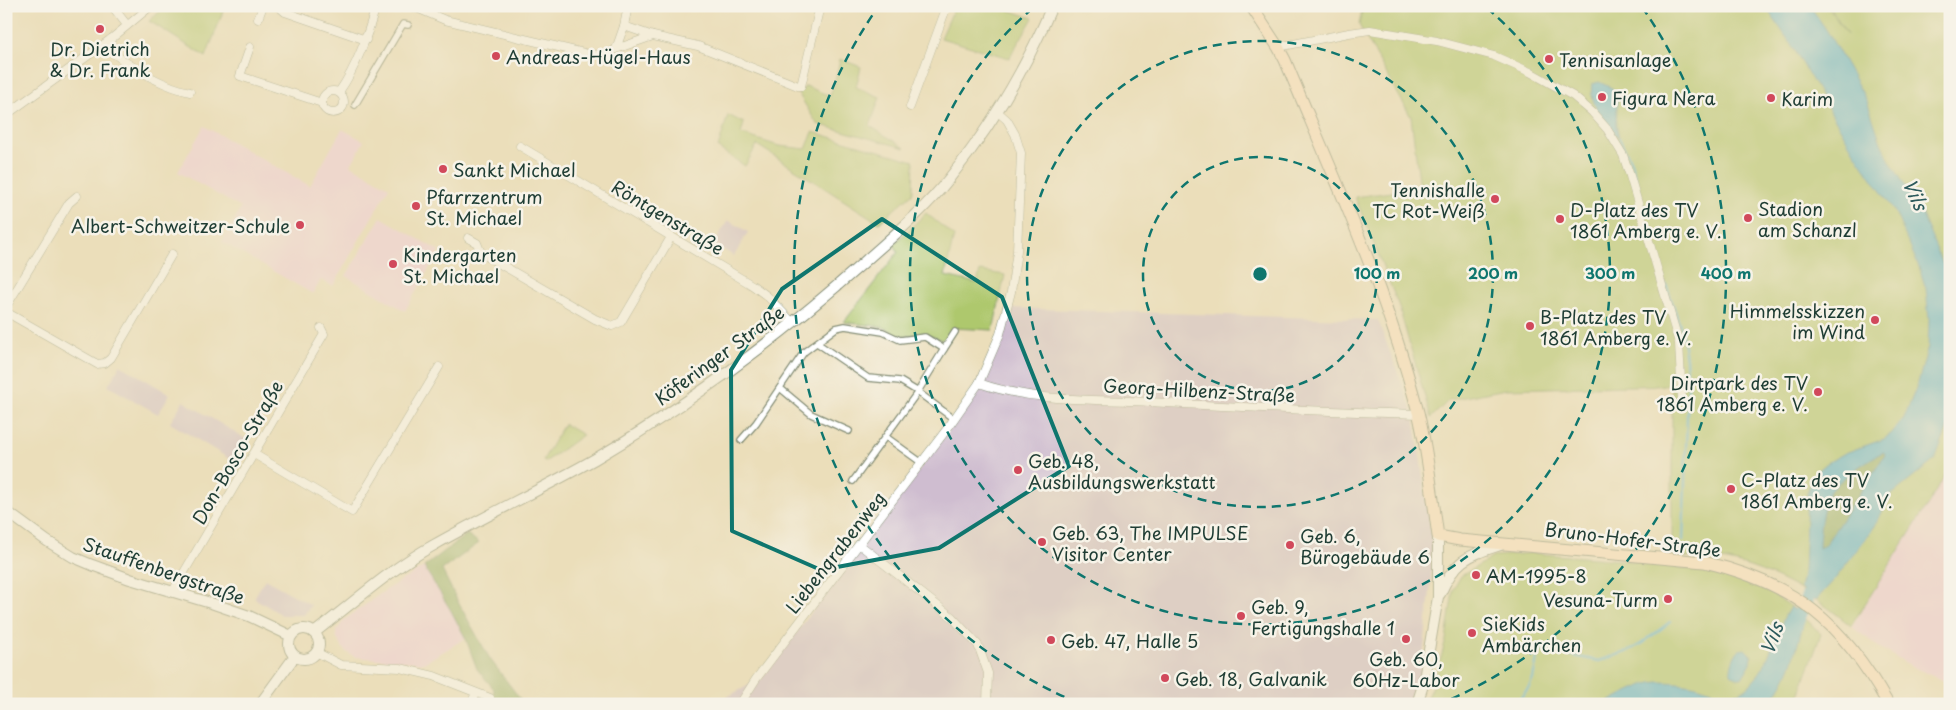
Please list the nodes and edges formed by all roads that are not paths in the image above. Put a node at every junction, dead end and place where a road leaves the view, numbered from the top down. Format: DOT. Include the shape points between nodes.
graph roads {
  1 [pos="112,6"];
  2 [pos="150,6"];
  3 [pos="263,6"];
  4 [pos="278,6"];
  5 [pos="376,6"];
  6 [pos="412,6"];
  7 [pos="628,6"];
  8 [pos="820,6"];
  9 [pos="947,6"];
  10 [pos="1052,6"];
  11 [pos="1251,6"];
  12 [pos="258,19"];
  13 [pos="408,25"];
  14 [pos="127,26"];
  15 [pos="624,26"];
  16 [pos="653,36"];
  17 [pos="111,39"];
  18 [pos="366,40"];
  19 [pos="250,47"];
  20 [pos="1278,47"];
  21 [pos="616,49"];
  22 [pos="190,92"];
  23 [pos="339,92"];
  24 [pos="322,103"];
  25 [pos="355,105"];
  26 [pos="910,107"];
  27 [pos="998,112"];
  28 [pos="6,114"];
  29 [pos="520,146"];
  30 [pos="77,196"];
  31 [pos="671,236"];
  32 [pos="468,238"];
  33 [pos="172,254"];
  34 [pos="6,308"];
  35 [pos="6,312"];
  36 [pos="793,323"];
  37 [pos="321,328"];
  38 [pos="955,332"];
  39 [pos="817,344"];
  40 [pos="944,349"];
  41 [pos="440,367"];
  42 [pos="979,383"];
  43 [pos="780,388"];
  44 [pos="917,393"];
  45 [pos="1682,400"];
  46 [pos="1419,414"];
  47 [pos="954,419"];
  48 [pos="849,431"];
  49 [pos="886,436"];
  50 [pos="740,440"];
  51 [pos="254,454"];
  52 [pos="922,463"];
  53 [pos="853,481"];
  54 [pos="6,511"];
  55 [pos="1438,536"];
  56 [pos="1507,543"];
  57 [pos="860,545"];
  58 [pos="173,591"];
  59 [pos="1438,597"];
  60 [pos="314,634"];
  61 [pos="291,636"];
  62 [pos="316,652"];
  63 [pos="295,656"];
  64 [pos="476,693"];
  65 [pos="490,698"];
  66 [pos="260,704"];
  67 [pos="471,704"];
  68 [pos="740,704"];
  69 [pos="987,704"];
  70 [pos="1418,704"];
  71 [pos="1888,704"];
  1 -- 14 [label="street"];
  2 -- 14 [label="street"];
  3 -- 12 [label="street"];
  4 -- 18 [label="street" via="285,12"];
  5 -- 18 [label="street"];
  6 -- 21 [label="street" via="445,20 588,54 607,55"];
  7 -- 15 [label="street"];
  8 -- 16 [label="street" via="801,86 698,46"];
  9 -- 26 [label="street"];
  10 -- 27 [label="street, Köferinger Straße"];
  11 -- 20 [label="main road"];
  13 -- 25 [label="street" via="403,24"];
  14 -- 17 [label="street"];
  15 -- 16 [label="street"];
  15 -- 21 [label="street"];
  16 -- 21 [label="street"];
  17 -- 22 [label="street" via="113,53 171,88"];
  17 -- 28 [label="street"];
  18 -- 23 [label="street" via="351,75"];
  19 -- 24 [label="street" via="240,76"];
  20 -- 45 [label="street" via="1370,30 1437,41 1494,56 1530,72 1573,96 1592,112 1619,149 1630,176 1679,343"];
  20 -- 46 [label="main road" via="1382,296"];
  23 -- 24 [label="street" via="327,92"];
  23 -- 24 [label="street" via="344,101 340,110 328,112"];
  27 -- 36 [label="street, Köferinger Straße" via="935,194 888,241"];
  27 -- 42 [label="street, Liebengrabenweg" via="1015,134 1021,153 1017,251 1000,334"];
  29 -- 31 [label="street, Röntgenstraße"];
  30 -- 34 [label="street" via="69,203"];
  31 -- 32 [label="street" via="621,322 612,326 481,253 478,243"];
  31 -- 36 [label="street, Röntgenstraße" via="752,285"];
  33 -- 35 [label="street" via="105,363 98,364"];
  36 -- 60 [label="street, Köferinger Straße" via="701,392 595,458 432,545 366,591"];
  37 -- 51 [label="street, Don-Bosco-Straße" via="324,334"];
  38 -- 40 [label="street, Liebengrabenweg"];
  39 -- 40 [label="street" via="836,328 845,326 882,332 900,340 925,337"];
  39 -- 43 [label="street" via="804,352"];
  39 -- 44 [label="street" via="868,378 900,381"];
  40 -- 44 [label="street, Liebengrabenweg"];
  41 -- 51 [label="street" via="352,512"];
  42 -- 46 [label="street, Georg-Hilbenz-Straße" via="1002,390 1055,397 1300,411"];
  42 -- 47 [label="street, Liebengrabenweg"];
  43 -- 48 [label="street" via="811,414"];
  43 -- 50 [label="street"];
  44 -- 47 [label="street"];
  44 -- 49 [label="street, Liebengrabenweg"];
  46 -- 55 [label="main road"];
  47 -- 52 [label="street, Liebengrabenweg"];
  49 -- 52 [label="street"];
  49 -- 53 [label="street, Liebengrabenweg"];
  51 -- 58 [label="street, Don-Bosco-Straße"];
  52 -- 57 [label="street, Liebengrabenweg"];
  54 -- 58 [label="street, Stauffenbergstraße" via="73,557 130,580"];
  55 -- 56 [label="main road, Bruno-Hofer-Straße"];
  55 -- 59 [label="street"];
  56 -- 59 [label="street" via="1467,557 1450,573"];
  56 -- 71 [label="main road, Bruno-Hofer-Straße" via="1704,562 1734,569 1776,586 1806,604 1835,628 1858,655"];
  57 -- 68 [label="street, Liebengrabenweg"];
  57 -- 69 [label="street" via="952,617 978,644 988,673"];
  58 -- 61 [label="street, Stauffenbergstraße" via="249,616"];
  59 -- 70 [label="street"];
  60 -- 61 [label="street" via="302,629"];
  60 -- 62 [label="street" via="318,642"];
  61 -- 63 [label="street" via="289,644"];
  62 -- 63 [label="street" via="309,658"];
  62 -- 64 [label="street" via="341,665 400,668 434,676"];
  63 -- 66 [label="street"];
  64 -- 65 [label="street"];
  64 -- 67 [label="street"];
}
